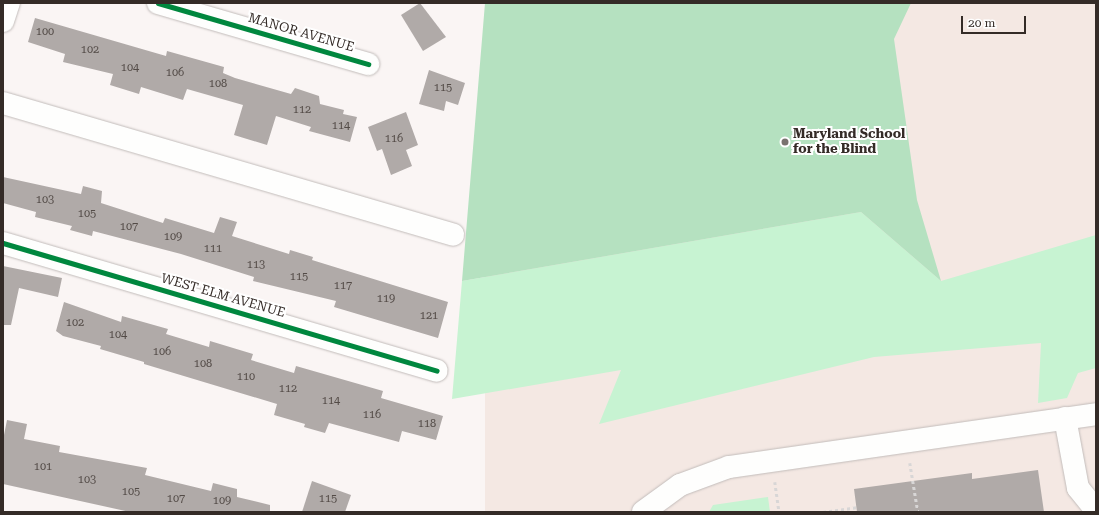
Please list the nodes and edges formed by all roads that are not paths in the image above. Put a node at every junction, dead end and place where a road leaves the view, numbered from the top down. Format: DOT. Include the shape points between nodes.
graph roads {
  1 [pos="9,3"];
  2 [pos="158,3"];
  3 [pos="3,21"];
  4 [pos="368,64"];
  5 [pos="3,103"];
  6 [pos="453,235"];
  7 [pos="3,243"];
  8 [pos="437,371"];
  9 [pos="1096,414"];
  10 [pos="1065,418"];
  11 [pos="1096,510"];
  12 [pos="643,512"];
  1 -- 3 [label="street"];
  2 -- 4 [label="street, MANOR AVENUE"];
  5 -- 6 [label="street"];
  7 -- 8 [label="street, WEST ELM AVENUE"];
  9 -- 10 [label="street"];
  10 -- 11 [label="street" via="1078,488"];
  10 -- 12 [label="street" via="729,467 680,485"];
}
